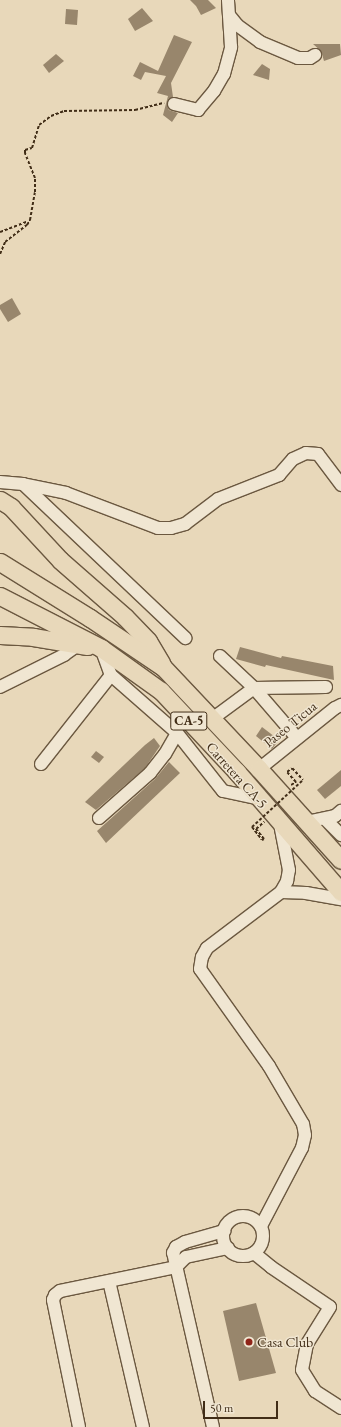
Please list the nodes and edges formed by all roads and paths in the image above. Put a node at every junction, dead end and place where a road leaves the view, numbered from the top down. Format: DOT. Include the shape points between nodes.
graph roads {
  1 [pos="228,0"];
  2 [pos="229,15"];
  3 [pos="315,55"];
  4 [pos="174,104"];
  5 [pos="30,220"];
  6 [pos="0,232"];
  7 [pos="0,254"];
  8 [pos="0,482"];
  9 [pos="23,484"];
  10 [pos="341,485"];
  11 [pos="0,500"];
  12 [pos="0,562"];
  13 [pos="0,596"];
  14 [pos="0,635"];
  15 [pos="185,638"];
  16 [pos="79,644"];
  17 [pos="101,648"];
  18 [pos="220,656"];
  19 [pos="163,667"];
  20 [pos="112,675"];
  21 [pos="326,687"];
  22 [pos="0,688"];
  23 [pos="254,688"];
  24 [pos="341,705"];
  25 [pos="212,719"];
  26 [pos="177,733"];
  27 [pos="297,738"];
  28 [pos="41,764"];
  29 [pos="259,769"];
  30 [pos="296,782"];
  31 [pos="260,799"];
  32 [pos="341,811"];
  33 [pos="99,818"];
  34 [pos="324,818"];
  35 [pos="306,822"];
  36 [pos="280,824"];
  37 [pos="256,829"];
  38 [pos="341,835"];
  39 [pos="341,860"];
  40 [pos="281,892"];
  41 [pos="340,898"];
  42 [pos="261,1226"];
  43 [pos="224,1231"];
  44 [pos="228,1248"];
  45 [pos="254,1253"];
  46 [pos="176,1267"];
  47 [pos="109,1281"];
  48 [pos="341,1408"];
  49 [pos="79,1427"];
  50 [pos="143,1427"];
  51 [pos="213,1427"];
  1 -- 2 [label="street"];
  2 -- 3 [label="street" via="237,25 260,42 298,58 310,58"];
  2 -- 4 [label="street" via="231,47 224,74 214,91 198,110"];
  4 -- 5 [label="path" via="159,103 135,110 64,111 39,125 32,148 25,150 24,153 35,178"];
  5 -- 6 [label="path"];
  5 -- 7 [label="path" via="5,242"];
  8 -- 9 [label="street"];
  9 -- 10 [label="street" via="66,493 158,528 172,528 185,524 218,498 279,475 292,459 306,453 318,454"];
  9 -- 15 [label="street"];
  11 -- 19 [label="highway" via="11,507 60,560 125,617 148,642"];
  12 -- 19 [label="highway, Carretera CA-5 / CA-5"];
  13 -- 17 [label="highway, Carretera CA-5 / CA-5"];
  14 -- 16 [label="highway"];
  16 -- 17 [label="highway"];
  16 -- 22 [label="street" via="64,655"];
  17 -- 20 [label="street"];
  17 -- 31 [label="highway, Carretera CA-5 / CA-5" via="161,691"];
  18 -- 23 [label="street"];
  19 -- 25 [label="highway, Carretera CA-5 / CA-5"];
  20 -- 26 [label="street"];
  20 -- 28 [label="street"];
  21 -- 23 [label="street"];
  23 -- 25 [label="street"];
  23 -- 27 [label="street"];
  24 -- 27 [label="street, Paseo Ticua"];
  25 -- 29 [label="highway, Carretera CA-5 / CA-5"];
  26 -- 31 [label="street" via="222,791"];
  26 -- 33 [label="street" via="150,773"];
  27 -- 29 [label="street, Paseo Ticua"];
  29 -- 35 [label="highway, Carretera CA-5 / CA-5"];
  30 -- 37 [label="path, bridge" via="287,772 292,768 303,780 252,827 262,840 264,839"];
  31 -- 36 [label="highway, Carretera CA-5 / CA-5"];
  32 -- 34 [label="street" via="335,816"];
  34 -- 35 [label="street"];
  34 -- 38 [label="street"];
  35 -- 39 [label="highway, Carretera CA-5 / CA-5"];
  36 -- 40 [label="street" via="289,870"];
  36 -- 41 [label="highway, Carretera CA-5 / CA-5"];
  40 -- 41 [label="street"];
  40 -- 42 [label="street" via="207,948 200,969 269,1066 303,1124 305,1135 302,1148"];
  42 -- 43 [label="street" via="248,1216 240,1216 233,1218"];
  42 -- 45 [label="street" via="264,1233 263,1241"];
  43 -- 44 [label="street" via="223,1239"];
  43 -- 46 [label="street" via="176,1247 173,1253"];
  44 -- 45 [label="street" via="238,1255"];
  44 -- 46 [label="street" via="186,1258"];
  45 -- 48 [label="street" via="330,1306 307,1344 302,1370 315,1391"];
  46 -- 47 [label="street"];
  46 -- 51 [label="street"];
  47 -- 49 [label="street" via="60,1291 53,1300"];
  47 -- 50 [label="street"];
}
